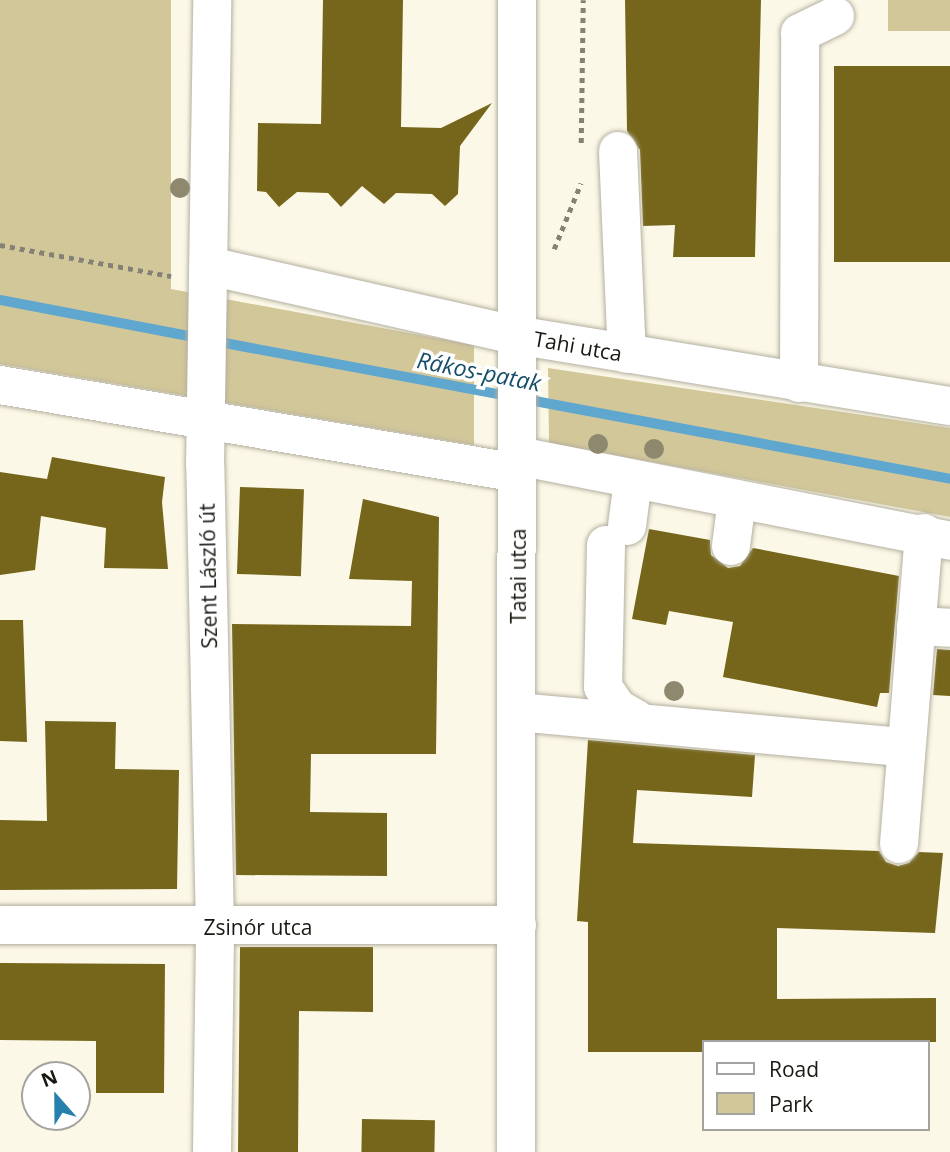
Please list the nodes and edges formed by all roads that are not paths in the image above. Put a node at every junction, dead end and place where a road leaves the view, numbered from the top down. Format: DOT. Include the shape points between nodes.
graph roads {
  1 [pos="212,0"];
  2 [pos="517,0"];
  3 [pos="835,16"];
  4 [pos="600,149"];
  5 [pos="209,274"];
  6 [pos="516,335"];
  7 [pos="627,354"];
  8 [pos="799,383"];
  9 [pos="0,385"];
  10 [pos="950,406"];
  11 [pos="207,407"];
  12 [pos="518,457"];
  13 [pos="633,480"];
  14 [pos="737,499"];
  15 [pos="937,537"];
  16 [pos="731,546"];
  17 [pos="933,627"];
  18 [pos="517,712"];
  19 [pos="636,719"];
  20 [pos="904,747"];
  21 [pos="900,844"];
  22 [pos="0,925"];
  23 [pos="517,925"];
  24 [pos="215,928"];
  25 [pos="212,1152"];
  26 [pos="516,1152"];
  1 -- 5 [label="street, Szent László út"];
  2 -- 6 [label="street, Tatai utca"];
  3 -- 8 [label="street" via="800,33"];
  4 -- 7 [label="street"];
  5 -- 6 [label="street, Tahi utca"];
  5 -- 11 [label="street, Szent László út"];
  6 -- 7 [label="street, Tahi utca"];
  6 -- 12 [label="street, Tatai utca"];
  7 -- 8 [label="street, Tahi utca"];
  8 -- 10 [label="street, Tahi utca"];
  9 -- 11 [label="street"];
  11 -- 12 [label="street"];
  11 -- 24 [label="street, Szent László út"];
  12 -- 13 [label="street"];
  12 -- 18 [label="street, Tatai utca"];
  13 -- 14 [label="street"];
  13 -- 19 [label="street" via="616,535 600,667 603,687 617,708"];
  14 -- 15 [label="street"];
  14 -- 16 [label="street"];
  15 -- 17 [label="street"];
  17 -- 20 [label="street"];
  18 -- 19 [label="street"];
  18 -- 23 [label="street, Tatai utca"];
  19 -- 20 [label="street"];
  20 -- 21 [label="street"];
  22 -- 24 [label="street, Zsinór utca"];
  23 -- 24 [label="street, Zsinór utca"];
  23 -- 26 [label="street, Tatai utca"];
  24 -- 25 [label="street, Szent László út"];
}
